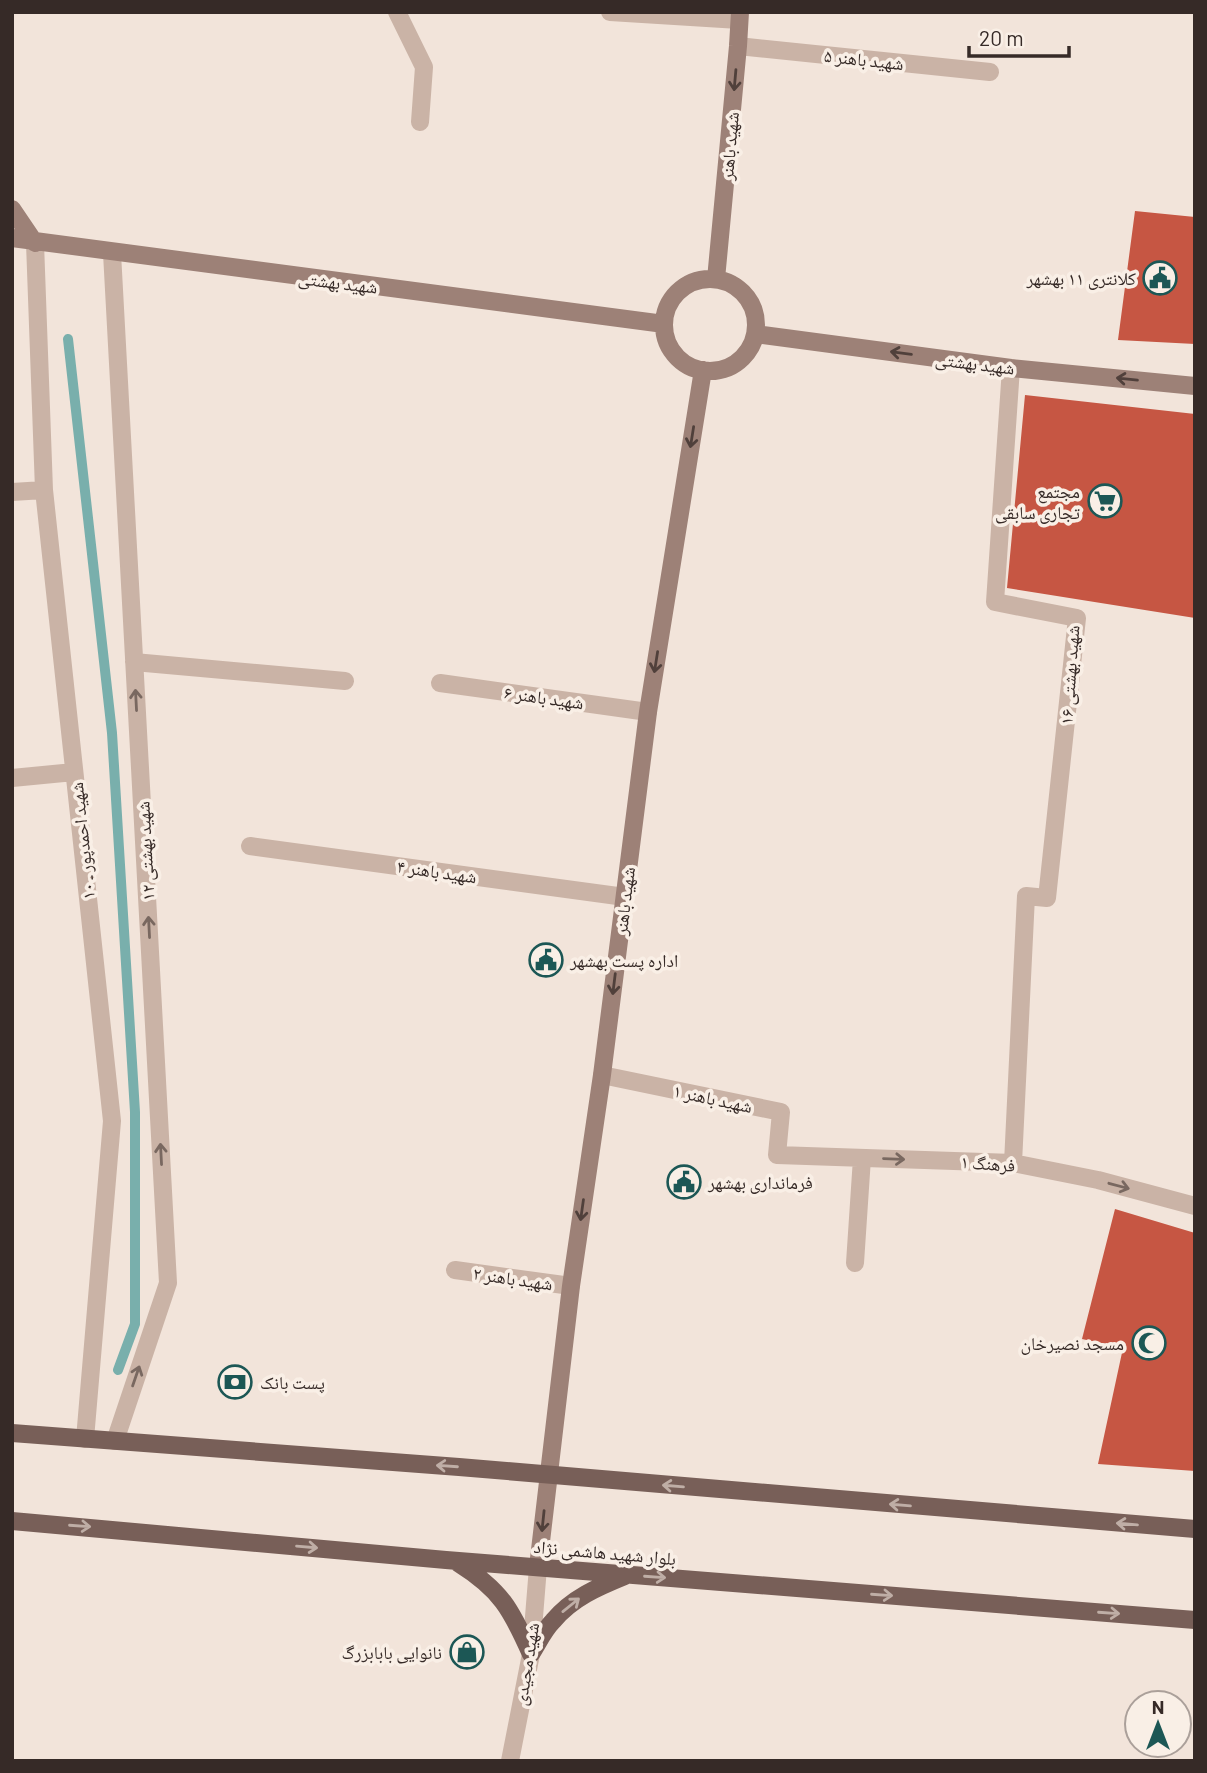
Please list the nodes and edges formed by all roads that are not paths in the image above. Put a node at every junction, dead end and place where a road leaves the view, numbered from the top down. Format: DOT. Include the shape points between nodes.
graph roads {
  1 [pos="397,12"];
  2 [pos="610,12"];
  3 [pos="740,16"];
  4 [pos="738,46"];
  5 [pos="990,72"];
  6 [pos="420,122"];
  7 [pos="12,209"];
  8 [pos="12,238"];
  9 [pos="35,243"];
  10 [pos="112,253"];
  11 [pos="716,279"];
  12 [pos="664,324"];
  13 [pos="755,334"];
  14 [pos="1011,368"];
  15 [pos="703,370"];
  16 [pos="1195,386"];
  17 [pos="44,490"];
  18 [pos="12,492"];
  19 [pos="134,662"];
  20 [pos="345,681"];
  21 [pos="440,683"];
  22 [pos="648,712"];
  23 [pos="74,772"];
  24 [pos="12,778"];
  25 [pos="250,846"];
  26 [pos="625,897"];
  27 [pos="602,1076"];
  28 [pos="777,1155"];
  29 [pos="862,1158"];
  30 [pos="1013,1163"];
  31 [pos="1195,1206"];
  32 [pos="855,1263"];
  33 [pos="454,1270"];
  34 [pos="571,1286"];
  35 [pos="12,1433"];
  36 [pos="85,1439"];
  37 [pos="115,1441"];
  38 [pos="548,1475"];
  39 [pos="12,1521"];
  40 [pos="1195,1530"];
  41 [pos="455,1561"];
  42 [pos="538,1567"];
  43 [pos="628,1575"];
  44 [pos="1195,1620"];
  45 [pos="531,1654"];
  46 [pos="510,1761"];
  1 -- 6 [label="street" via="424,67"];
  2 -- 3 [label="street"];
  3 -- 4 [label="main road, شهید باهنر"];
  4 -- 5 [label="street, شهید باهنر ۵"];
  4 -- 11 [label="main road, شهید باهنر, one-way"];
  7 -- 9 [label="main road"];
  8 -- 9 [label="main road, شهید بهشتی"];
  9 -- 10 [label="main road, شهید بهشتی"];
  9 -- 17 [label="street, شهید احمدپور ـ ۱۰"];
  10 -- 12 [label="main road, شهید بهشتی"];
  10 -- 19 [label="street, شهید بهشتی ۱۲"];
  11 -- 12 [label="main road" via="686,285 674,296"];
  11 -- 13 [label="main road" via="748,298 754,309"];
  12 -- 15 [label="main road" via="675,354"];
  14 -- 13 [label="main road, شهید بهشتی, one-way"];
  13 -- 15 [label="main road" via="742,358 717,370"];
  16 -- 14 [label="main road, شهید بهشتی, one-way"];
  14 -- 30 [label="street, شهید بهشتی ۱۶" via="995,602 1077,618 1048,898 1026,895"];
  15 -- 22 [label="main road, شهید باهنر, one-way"];
  17 -- 18 [label="street"];
  17 -- 23 [label="street, شهید احمدپور ـ ۱۰"];
  19 -- 20 [label="street"];
  37 -- 19 [label="street, شهید بهشتی ۱۲, one-way" via="168,1283"];
  21 -- 22 [label="street, شهید باهنر ۶"];
  22 -- 26 [label="main road, شهید باهنر"];
  23 -- 24 [label="street"];
  23 -- 36 [label="street, شهید احمدپور ـ ۱۰" via="112,1121"];
  25 -- 26 [label="street, شهید باهنر ۴"];
  26 -- 27 [label="main road, شهید باهنر, one-way"];
  27 -- 28 [label="street, شهید باهنر ۱" via="781,1112"];
  27 -- 34 [label="main road, شهید باهنر, one-way"];
  28 -- 29 [label="street, فرهنگ ۱"];
  29 -- 30 [label="street, فرهنگ ۱, one-way"];
  29 -- 32 [label="street"];
  30 -- 31 [label="street, فرهنگ ۱, one-way"];
  33 -- 34 [label="street, شهید باهنر ۲"];
  34 -- 38 [label="main road, شهید باهنر"];
  35 -- 36 [label="main road"];
  36 -- 37 [label="main road"];
  38 -- 37 [label="main road, one-way"];
  40 -- 38 [label="main road, one-way"];
  38 -- 42 [label="main road, شهید باهنر, one-way"];
  39 -- 41 [label="main road, بلوار شهید هاشمی نژاد, one-way"];
  41 -- 42 [label="main road, بلوار شهید هاشمی نژاد"];
  41 -- 45 [label="main road" via="498,1594 514,1614"];
  42 -- 43 [label="main road, بلوار شهید هاشمی نژاد"];
  42 -- 45 [label="street, شهید مجیدی"];
  43 -- 44 [label="main road, بلوار شهید هاشمی نژاد, one-way"];
  45 -- 43 [label="main road, one-way" via="552,1621 572,1604 591,1590"];
  45 -- 46 [label="street, شهید مجیدی"];
}
